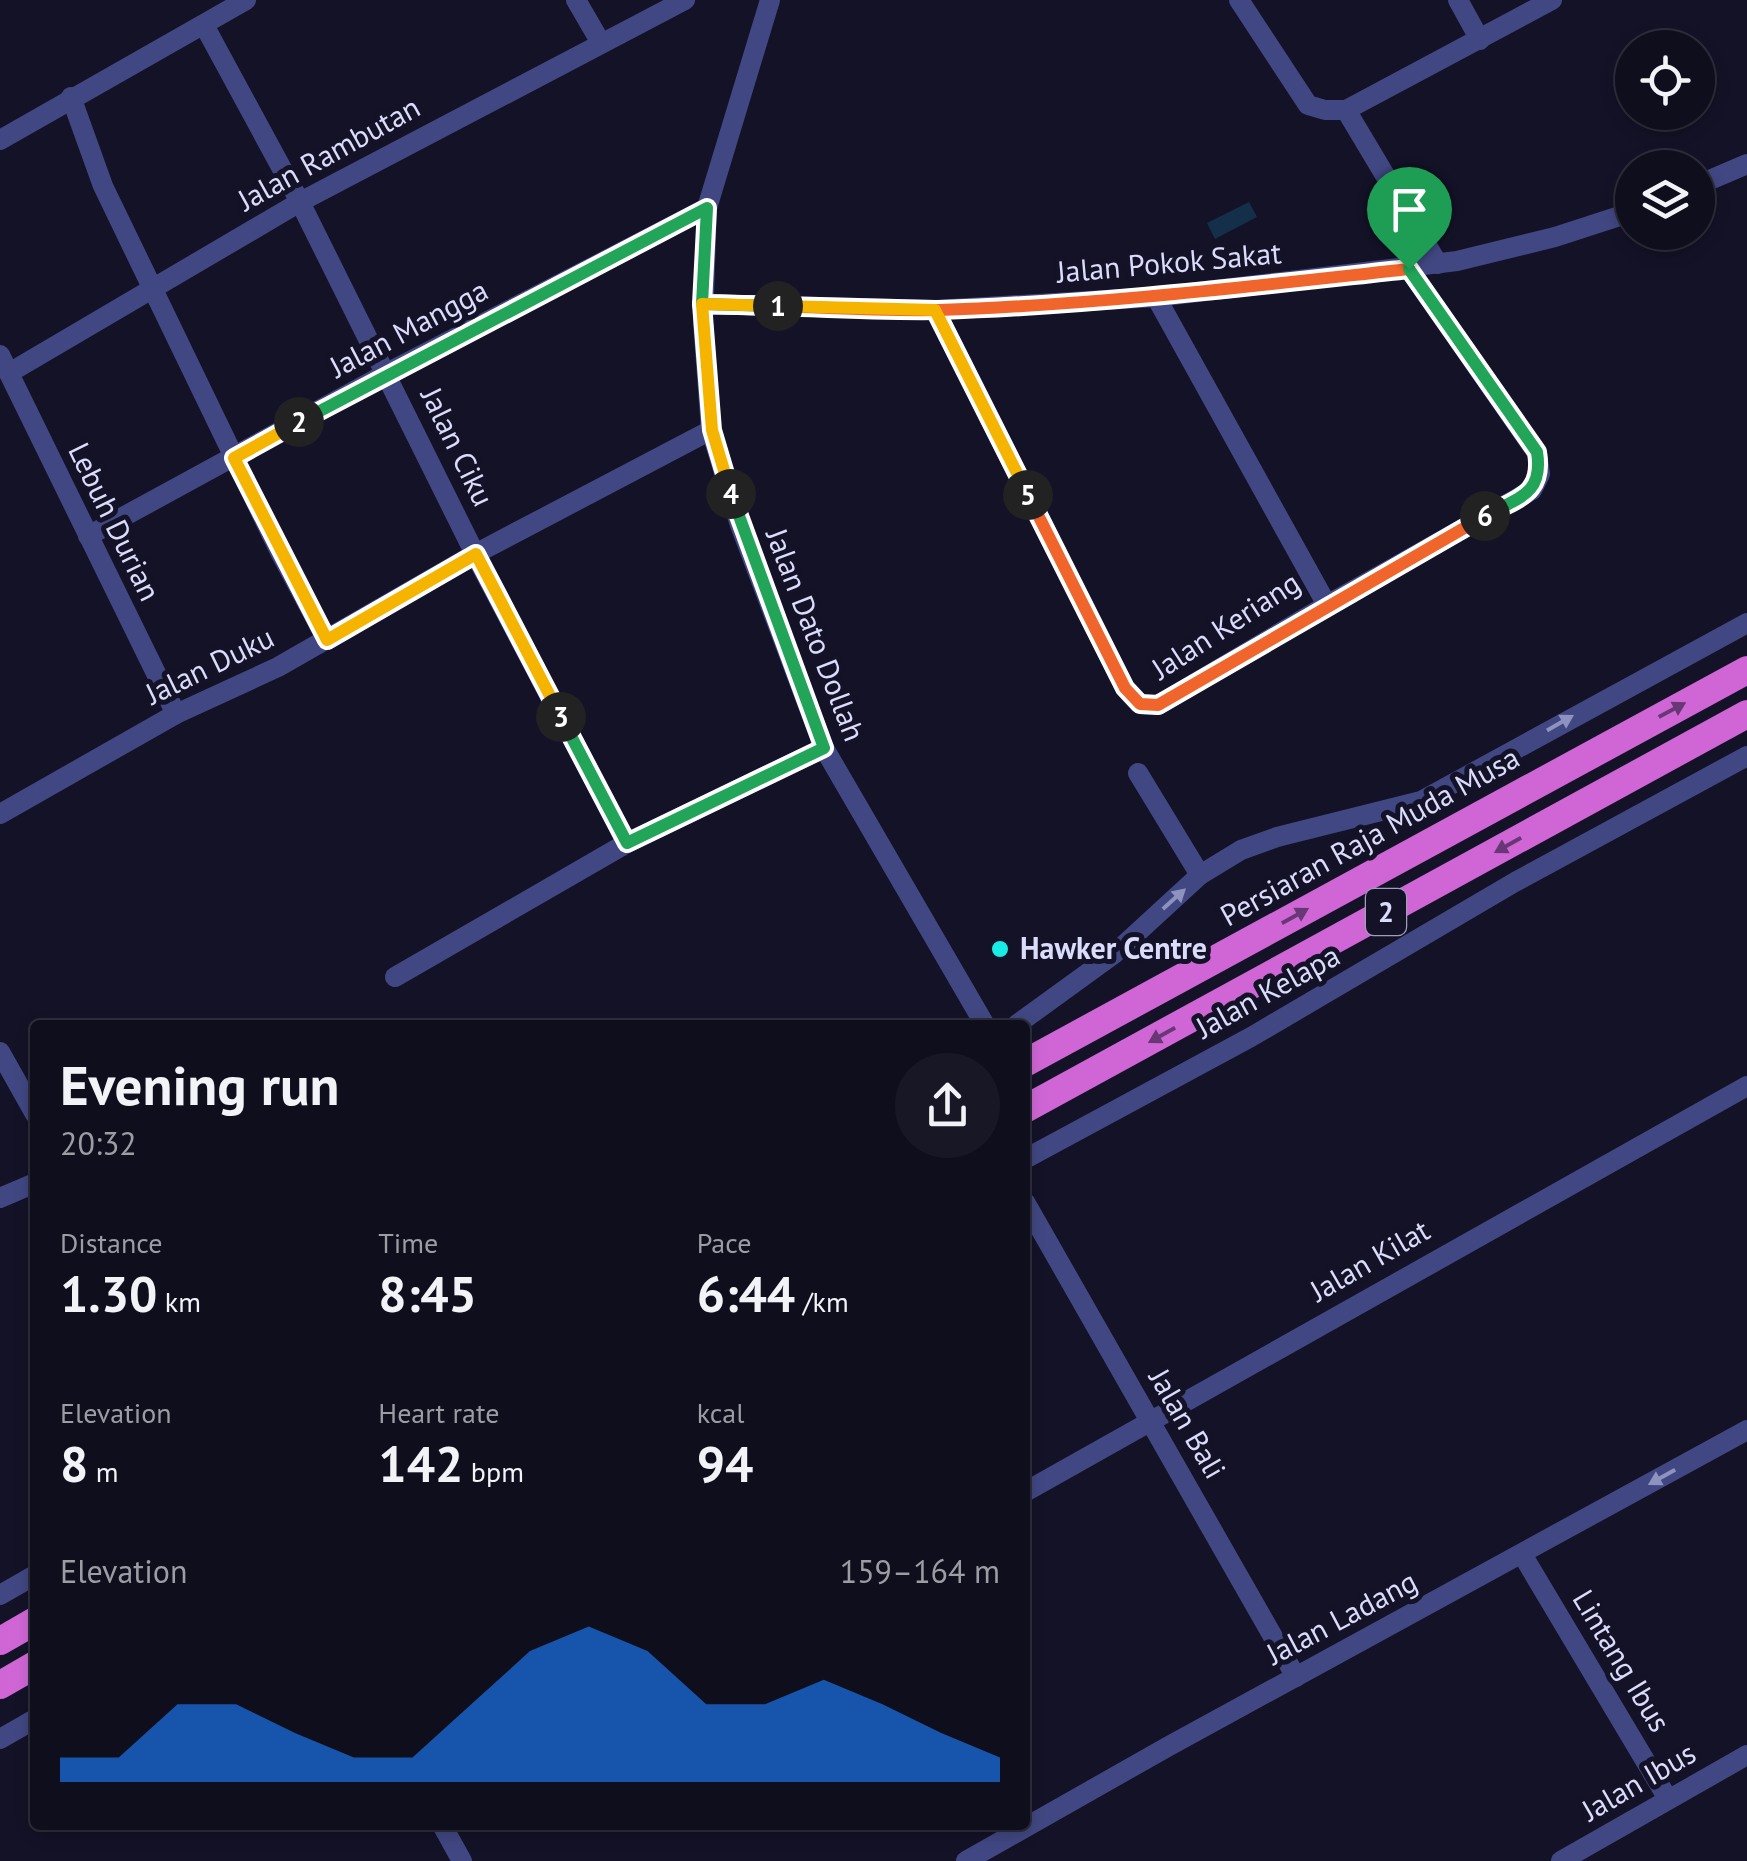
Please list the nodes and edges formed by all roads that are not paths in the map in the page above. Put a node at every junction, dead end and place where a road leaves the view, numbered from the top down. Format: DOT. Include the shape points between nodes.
graph roads {
  1 [pos="246,0"];
  2 [pos="576,0"];
  3 [pos="686,0"];
  4 [pos="770,0"];
  5 [pos="1239,0"];
  6 [pos="1458,0"];
  7 [pos="1552,0"];
  8 [pos="204,25"];
  9 [pos="1480,40"];
  10 [pos="601,43"];
  11 [pos="71,97"];
  12 [pos="1346,110"];
  13 [pos="0,140"];
  14 [pos="1747,164"];
  15 [pos="1715,178"];
  16 [pos="300,202"];
  17 [pos="707,208"];
  18 [pos="1615,218"];
  19 [pos="1438,264"];
  20 [pos="1409,269"];
  21 [pos="154,289"];
  22 [pos="1156,297"];
  23 [pos="702,304"];
  24 [pos="935,310"];
  25 [pos="4,364"];
  26 [pos="387,373"];
  27 [pos="712,430"];
  28 [pos="234,458"];
  29 [pos="88,536"];
  30 [pos="476,554"];
  31 [pos="1326,605"];
  32 [pos="1747,623"];
  33 [pos="327,640"];
  34 [pos="1747,670"];
  35 [pos="176,714"];
  36 [pos="1747,714"];
  37 [pos="824,748"];
  38 [pos="1747,756"];
  39 [pos="1138,773"];
  40 [pos="0,814"];
  41 [pos="627,843"];
  42 [pos="1200,876"];
  43 [pos="394,977"];
  44 [pos="982,1020"];
  45 [pos="1023,1020"];
  46 [pos="0,1052"];
  47 [pos="1030,1060"];
  48 [pos="1747,1086"];
  49 [pos="30,1105"];
  50 [pos="1030,1106"];
  51 [pos="1030,1156"];
  52 [pos="30,1185"];
  53 [pos="0,1198"];
  54 [pos="1030,1211"];
  55 [pos="1150,1420"];
  56 [pos="1747,1430"];
  57 [pos="1030,1489"];
  58 [pos="1522,1554"];
  59 [pos="30,1578"];
  60 [pos="0,1595"];
  61 [pos="30,1624"];
  62 [pos="0,1641"];
  63 [pos="30,1668"];
  64 [pos="1296,1676"];
  65 [pos="0,1685"];
  66 [pos="30,1722"];
  67 [pos="0,1739"];
  68 [pos="1747,1755"];
  69 [pos="1668,1799"];
  70 [pos="1030,1825"];
  71 [pos="445,1830"];
  72 [pos="1021,1830"];
  73 [pos="462,1861"];
  74 [pos="966,1861"];
  75 [pos="1560,1861"];
  1 -- 8 [label="street"];
  2 -- 10 [label="street"];
  3 -- 10 [label="street, Jalan Rambutan"];
  4 -- 17 [label="street, Jalan Dato Dollah"];
  5 -- 12 [label="street" via="1308,105"];
  6 -- 9 [label="street"];
  7 -- 9 [label="street"];
  8 -- 11 [label="street"];
  8 -- 16 [label="street, Jalan Ciku"];
  9 -- 12 [label="street"];
  10 -- 16 [label="street, Jalan Rambutan"];
  11 -- 13 [label="street"];
  11 -- 21 [label="street" via="103,186"];
  12 -- 19 [label="street"];
  14 -- 15 [label="street"];
  16 -- 21 [label="street, Jalan Rambutan"];
  16 -- 26 [label="street, Jalan Ciku"];
  17 -- 23 [label="street, Jalan Dato Dollah"];
  17 -- 26 [label="street, Jalan Mangga"];
  18 -- 19 [label="street, Jalan Pokok Sakat"];
  19 -- 20 [label="street, Jalan Pokok Sakat"];
  20 -- 22 [label="street, Jalan Pokok Sakat"];
  20 -- 31 [label="street" via="1537,452 1540,474 1532,490"];
  21 -- 25 [label="street, Jalan Rambutan"];
  21 -- 28 [label="street"];
  22 -- 24 [label="street, Jalan Pokok Sakat"];
  22 -- 31 [label="street, Jalan Keriang"];
  23 -- 24 [label="street, Jalan Pokok Sakat"];
  23 -- 27 [label="street, Jalan Dato Dollah"];
  24 -- 31 [label="street, Jalan Keriang" via="1125,688 1140,704 1158,705"];
  25 -- 29 [label="street, Lebuh Durian"];
  26 -- 28 [label="street, Jalan Mangga"];
  26 -- 30 [label="street, Jalan Ciku"];
  27 -- 30 [label="street, Jalan Duku"];
  27 -- 37 [label="street, Jalan Dato Dollah"];
  28 -- 29 [label="street, Jalan Mangga"];
  28 -- 33 [label="street"];
  29 -- 35 [label="street, Lebuh Durian"];
  30 -- 33 [label="street, Jalan Duku"];
  30 -- 41 [label="street, Jalan Ciku"];
  42 -- 32 [label="street, one-way" via="1276,837 1421,800"];
  33 -- 35 [label="street, Jalan Duku"];
  47 -- 34 [label="highway, Persiaran Raja Muda Musa / 2, one-way"];
  35 -- 40 [label="street, Jalan Duku"];
  36 -- 50 [label="highway, 2, one-way"];
  37 -- 41 [label="street"];
  37 -- 44 [label="street, Jalan Dato Dollah"];
  38 -- 51 [label="street, Jalan Kelapa"];
  39 -- 42 [label="street"];
  41 -- 43 [label="street"];
  45 -- 42 [label="street, one-way" via="1114,954"];
  46 -- 49 [label="street"];
  48 -- 55 [label="street, Jalan Kilat"];
  52 -- 53 [label="street"];
  54 -- 55 [label="street, Jalan Bali"];
  55 -- 57 [label="street, Jalan Kilat"];
  55 -- 64 [label="street, Jalan Bali"];
  56 -- 58 [label="street, Jalan Ladang, one-way"];
  58 -- 64 [label="street, Jalan Ladang"];
  58 -- 69 [label="street, Lintang Ibus"];
  59 -- 60 [label="street"];
  61 -- 62 [label="highway"];
  63 -- 65 [label="highway"];
  64 -- 70 [label="street, Jalan Ladang"];
  66 -- 67 [label="street"];
  68 -- 69 [label="street, Jalan Ibus"];
  69 -- 75 [label="street, Jalan Ibus"];
  71 -- 73 [label="street"];
  72 -- 74 [label="street, Jalan Ladang"];
}
